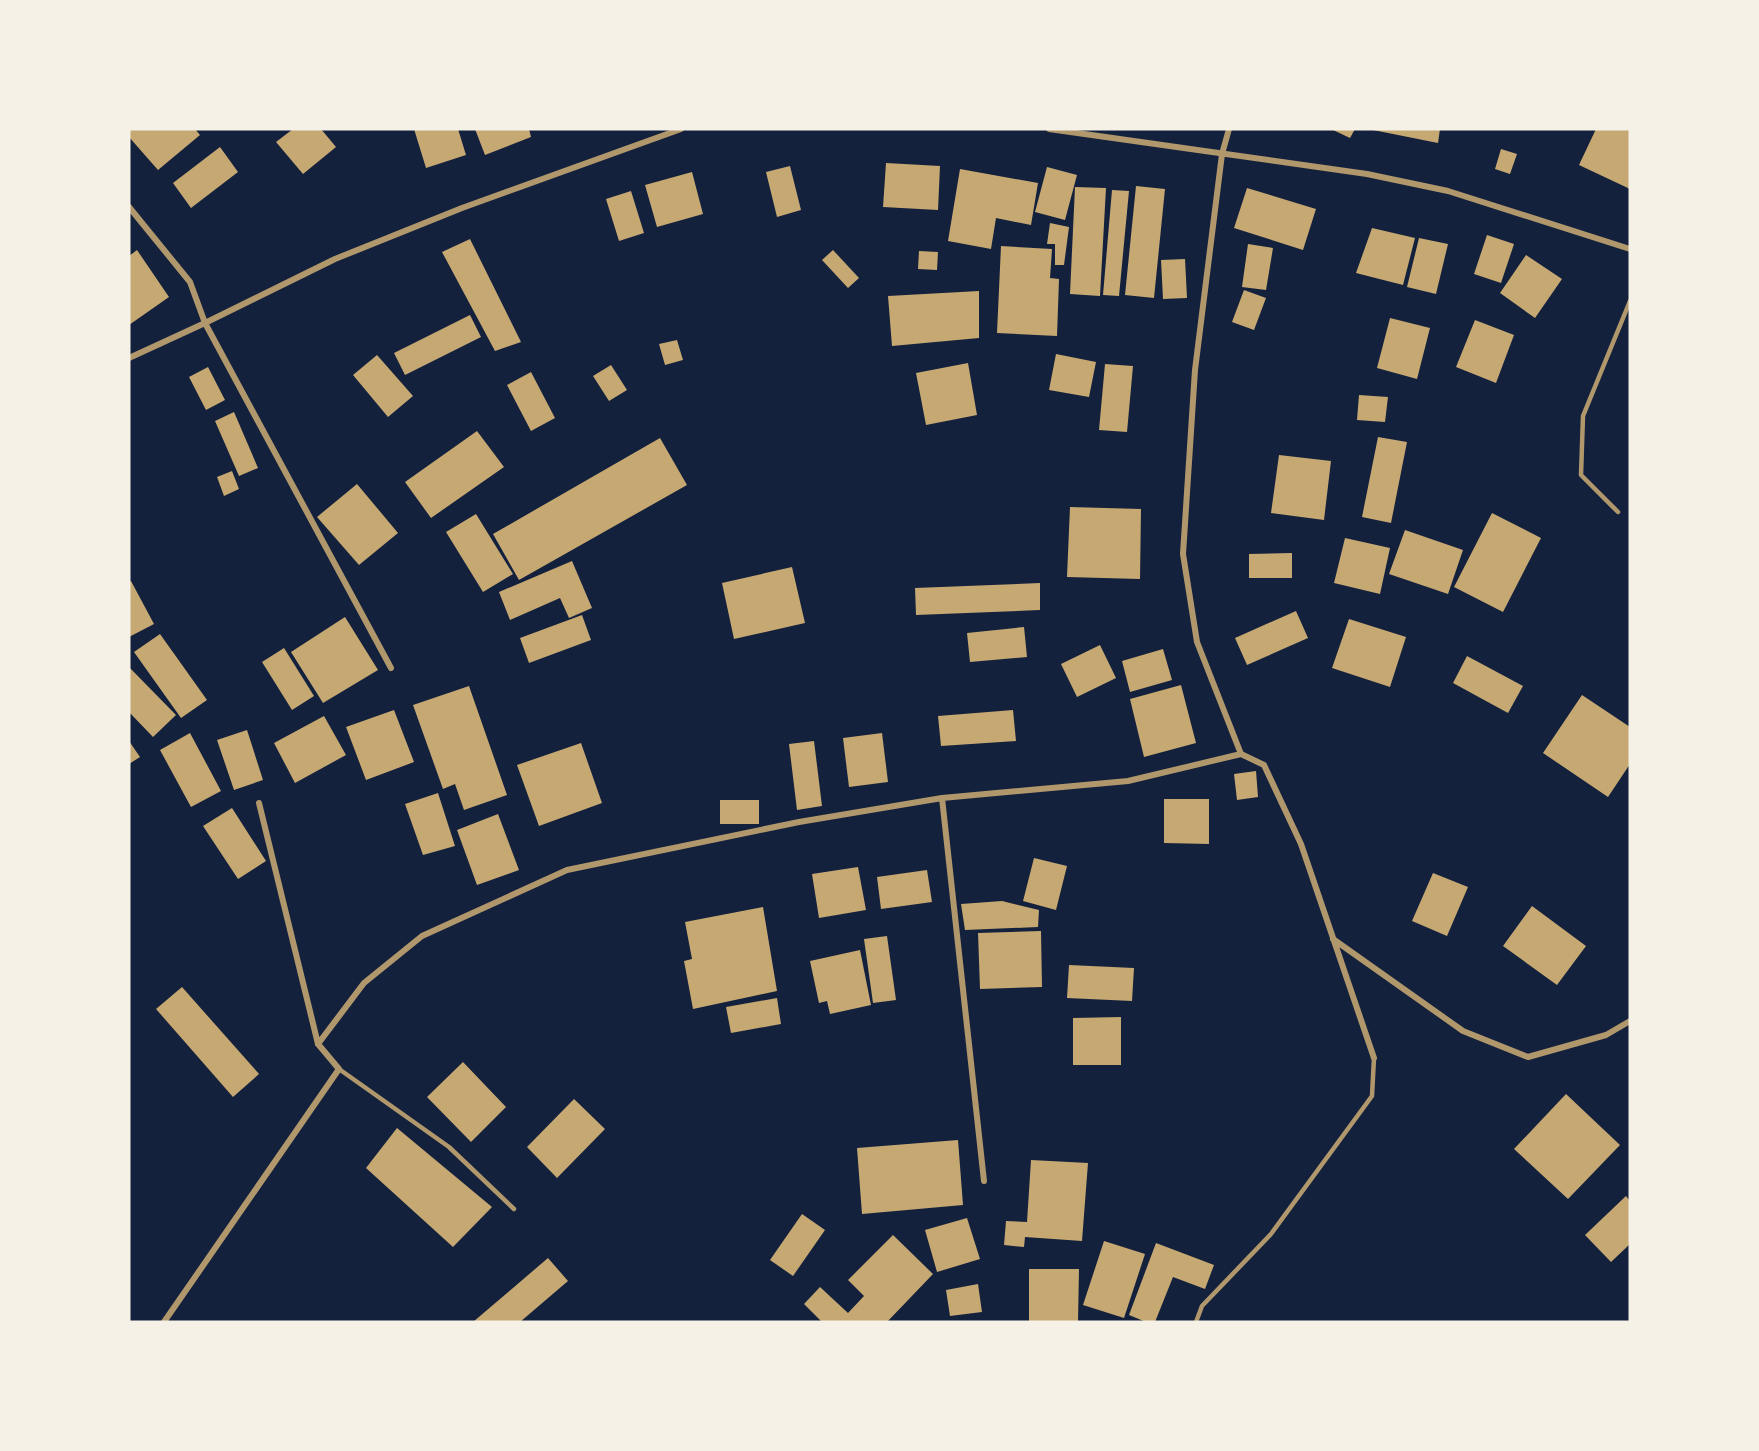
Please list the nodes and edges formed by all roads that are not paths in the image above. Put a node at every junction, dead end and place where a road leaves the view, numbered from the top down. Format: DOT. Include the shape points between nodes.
graph roads {
  1 [pos="681,129"];
  2 [pos="1049,129"];
  3 [pos="1228,129"];
  4 [pos="1222,154"];
  5 [pos="129,207"];
  6 [pos="1630,249"];
  7 [pos="1630,302"];
  8 [pos="206,323"];
  9 [pos="129,358"];
  10 [pos="1618,512"];
  11 [pos="391,668"];
  12 [pos="1241,754"];
  13 [pos="942,798"];
  14 [pos="259,803"];
  15 [pos="1333,939"];
  16 [pos="1630,1021"];
  17 [pos="318,1044"];
  18 [pos="1374,1058"];
  19 [pos="339,1069"];
  20 [pos="984,1181"];
  21 [pos="514,1209"];
  22 [pos="164,1322"];
  23 [pos="1196,1322"];
  1 -- 8 [label="street" via="334,259"];
  2 -- 4 [label="street"];
  3 -- 4 [label="street"];
  4 -- 6 [label="street" via="1367,174 1448,191"];
  4 -- 12 [label="street" via="1195,370 1183,554 1197,642"];
  5 -- 8 [label="street" via="190,282"];
  7 -- 10 [label="lane" via="1582,416 1581,475"];
  8 -- 9 [label="street"];
  8 -- 11 [label="street"];
  12 -- 13 [label="street" via="1128,781"];
  12 -- 15 [label="street" via="1264,765 1301,844"];
  13 -- 17 [label="street" via="799,822 567,870 422,936 364,982"];
  13 -- 20 [label="street"];
  14 -- 17 [label="street"];
  15 -- 16 [label="street" via="1463,1031 1528,1056 1606,1035"];
  15 -- 18 [label="street"];
  17 -- 19 [label="street"];
  18 -- 23 [label="lane" via="1372,1096 1271,1234 1202,1306"];
  19 -- 21 [label="lane" via="449,1147"];
  19 -- 22 [label="street"];
}
